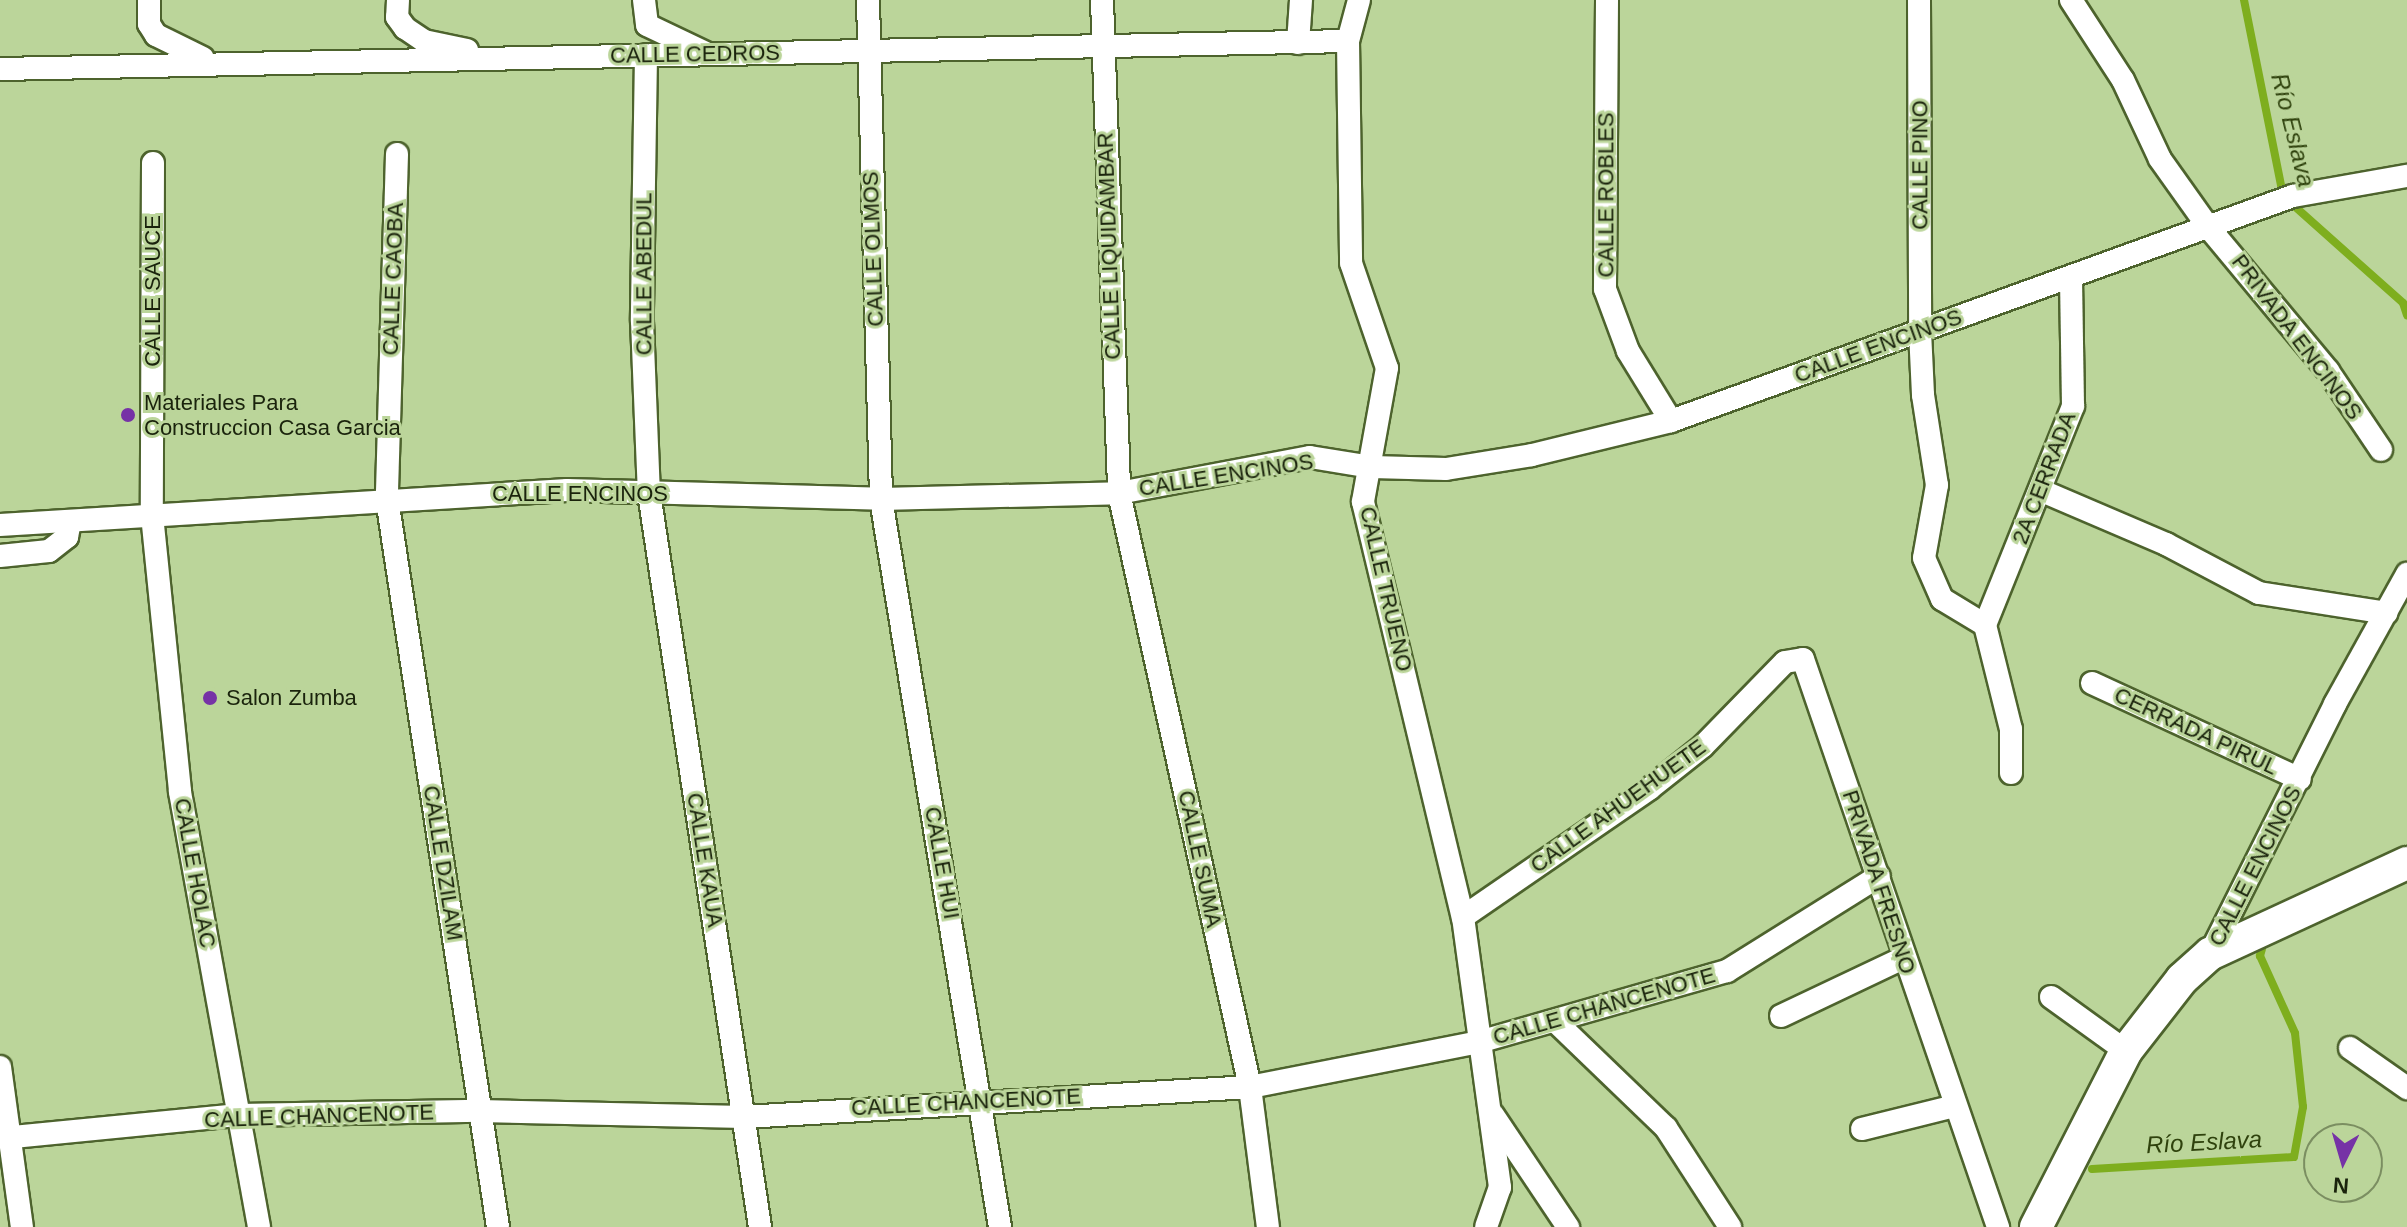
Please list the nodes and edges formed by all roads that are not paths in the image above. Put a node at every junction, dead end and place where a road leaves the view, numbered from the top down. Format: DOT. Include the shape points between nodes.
graph roads {
  1 [pos="149,0"];
  2 [pos="398,0"];
  3 [pos="644,0"];
  4 [pos="868,0"];
  5 [pos="1102,0"];
  6 [pos="1301,0"];
  7 [pos="1359,0"];
  8 [pos="1607,0"];
  9 [pos="1919,0"];
  10 [pos="2071,0"];
  11 [pos="1348,41"];
  12 [pos="1298,43"];
  13 [pos="1100,45"];
  14 [pos="867,51"];
  15 [pos="708,54"];
  16 [pos="646,55"];
  17 [pos="503,58"];
  18 [pos="224,64"];
  19 [pos="0,69"];
  20 [pos="397,154"];
  21 [pos="153,163"];
  22 [pos="2407,176"];
  23 [pos="2209,228"];
  24 [pos="2071,277"];
  25 [pos="1920,331"];
  26 [pos="1671,421"];
  27 [pos="2381,450"];
  28 [pos="1372,467"];
  29 [pos="2042,491"];
  30 [pos="649,493"];
  31 [pos="1119,493"];
  32 [pos="387,499"];
  33 [pos="881,499"];
  34 [pos="152,515"];
  35 [pos="70,521"];
  36 [pos="0,525"];
  37 [pos="0,556"];
  38 [pos="2407,574"];
  39 [pos="2386,613"];
  40 [pos="1985,625"];
  41 [pos="1803,659"];
  42 [pos="2092,683"];
  43 [pos="2011,773"];
  44 [pos="2300,779"];
  45 [pos="2406,856"];
  46 [pos="1879,876"];
  47 [pos="1463,917"];
  48 [pos="2210,954"];
  49 [pos="1903,958"];
  50 [pos="2051,997"];
  51 [pos="1781,1016"];
  52 [pos="1557,1023"];
  53 [pos="1479,1042"];
  54 [pos="2350,1048"];
  55 [pos="2126,1051"];
  56 [pos="0,1067"];
  57 [pos="1250,1087"];
  58 [pos="2407,1088"];
  59 [pos="982,1100"];
  60 [pos="1955,1106"];
  61 [pos="1490,1110"];
  62 [pos="480,1111"];
  63 [pos="239,1115"];
  64 [pos="744,1117"];
  65 [pos="1862,1129"];
  66 [pos="13,1137"];
  67 [pos="22,1227"];
  68 [pos="259,1227"];
  69 [pos="498,1227"];
  70 [pos="760,1227"];
  71 [pos="1000,1227"];
  72 [pos="1268,1227"];
  73 [pos="1486,1227"];
  74 [pos="1568,1227"];
  75 [pos="1730,1227"];
  76 [pos="1998,1227"];
  77 [pos="2036,1227"];
  1 -- 18 [label="street" via="149,24 156,35 176,49"];
  2 -- 17 [label="street" via="397,17 424,41"];
  3 -- 15 [label="street" via="647,25"];
  4 -- 14 [label="street, CALLE OLMOS"];
  5 -- 13 [label="street, CALLE LIQUIDÁMBAR"];
  6 -- 12 [label="street"];
  7 -- 11 [label="street"];
  8 -- 26 [label="street, CALLE ROBLES" via="1605,289 1628,351"];
  9 -- 25 [label="street, CALLE PINO"];
  10 -- 23 [label="street, PRIVADA ENCINOS" via="2123,80 2160,159"];
  11 -- 12 [label="street, CALLE CEDROS"];
  11 -- 28 [label="street, CALLE TRUENO" via="1351,263 1387,368"];
  12 -- 13 [label="street, CALLE CEDROS"];
  13 -- 14 [label="street, CALLE CEDROS"];
  13 -- 31 [label="street, CALLE LIQUIDÁMBAR"];
  14 -- 15 [label="street, CALLE CEDROS"];
  14 -- 33 [label="street, CALLE OLMOS"];
  15 -- 16 [label="street, CALLE CEDROS"];
  16 -- 17 [label="street, CALLE CEDROS"];
  16 -- 30 [label="street, CALLE ABEDUL" via="642,321"];
  17 -- 18 [label="street, CALLE CEDROS"];
  18 -- 19 [label="street, CALLE CEDROS"];
  20 -- 32 [label="street, CALLE CAOBA"];
  21 -- 34 [label="street, CALLE SAUCE"];
  22 -- 23 [label="street, CALLE ENCINOS" via="2284,199"];
  23 -- 24 [label="street, CALLE ENCINOS"];
  23 -- 27 [label="street, PRIVADA ENCINOS" via="2328,371"];
  24 -- 25 [label="street, CALLE ENCINOS"];
  24 -- 29 [label="street, 2A CERRADA" via="2073,406"];
  25 -- 26 [label="street, CALLE ENCINOS"];
  25 -- 40 [label="street, CALLE PINO" via="1923,395 1937,485 1924,558 1942,599"];
  26 -- 28 [label="street, CALLE ENCINOS" via="1532,455 1461,466"];
  28 -- 31 [label="street, CALLE ENCINOS" via="1310,457"];
  28 -- 47 [label="street, CALLE TRUENO" via="1363,502 1371,547"];
  29 -- 39 [label="street" via="2166,544 2259,593"];
  29 -- 40 [label="street, 2A CERRADA"];
  30 -- 32 [label="street, CALLE ENCINOS" via="567,490"];
  30 -- 33 [label="street, CALLE ENCINOS"];
  30 -- 64 [label="street, CALLE KAUA"];
  31 -- 33 [label="street, CALLE ENCINOS"];
  31 -- 57 [label="street, CALLE SUMA"];
  32 -- 34 [label="street, CALLE ENCINOS"];
  32 -- 62 [label="street, CALLE DZILAM"];
  33 -- 59 [label="street, CALLE HUI"];
  34 -- 35 [label="street, CALLE ENCINOS"];
  34 -- 63 [label="street, CALLE HOLAC" via="180,792"];
  35 -- 36 [label="street, CALLE ENCINOS"];
  35 -- 37 [label="street" via="67,537 49,551"];
  38 -- 39 [label="street, CALLE ENCINOS"];
  39 -- 44 [label="street, CALLE ENCINOS"];
  40 -- 43 [label="street" via="2011,729"];
  41 -- 46 [label="street, PRIVADA FRESNO"];
  41 -- 47 [label="street, CALLE AHUEHUETE" via="1785,662 1703,746 1649,789"];
  42 -- 44 [label="street, CERRADA PIRUL"];
  44 -- 48 [label="street, CALLE ENCINOS"];
  45 -- 48 [label="street"];
  46 -- 49 [label="street, PRIVADA FRESNO"];
  46 -- 52 [label="street, CALLE CHANCENOTE" via="1727,971"];
  47 -- 53 [label="street, CALLE TRUENO"];
  48 -- 55 [label="street, CALLE ENCINOS" via="2182,979"];
  49 -- 51 [label="street"];
  49 -- 60 [label="street, PRIVADA FRESNO"];
  50 -- 55 [label="street"];
  52 -- 53 [label="street, CALLE CHANCENOTE"];
  52 -- 75 [label="street" via="1666,1128"];
  53 -- 57 [label="street, CALLE CHANCENOTE"];
  53 -- 61 [label="street, CALLE TRUENO"];
  54 -- 58 [label="street"];
  55 -- 77 [label="street, CALLE ENCINOS"];
  56 -- 66 [label="street"];
  57 -- 59 [label="street, CALLE CHANCENOTE"];
  57 -- 72 [label="street, CALLE SUMA"];
  59 -- 64 [label="street, CALLE CHANCENOTE"];
  59 -- 71 [label="street, CALLE HUI"];
  60 -- 65 [label="street"];
  60 -- 76 [label="street, PRIVADA FRESNO"];
  61 -- 73 [label="street, CALLE TRUENO" via="1500,1187"];
  61 -- 74 [label="street"];
  62 -- 63 [label="street, CALLE CHANCENOTE"];
  62 -- 64 [label="street, CALLE CHANCENOTE"];
  62 -- 69 [label="street, CALLE DZILAM"];
  63 -- 66 [label="street, CALLE CHANCENOTE"];
  63 -- 68 [label="street, CALLE HOLAC"];
  64 -- 70 [label="street, CALLE KAUA"];
  66 -- 67 [label="street"];
}
